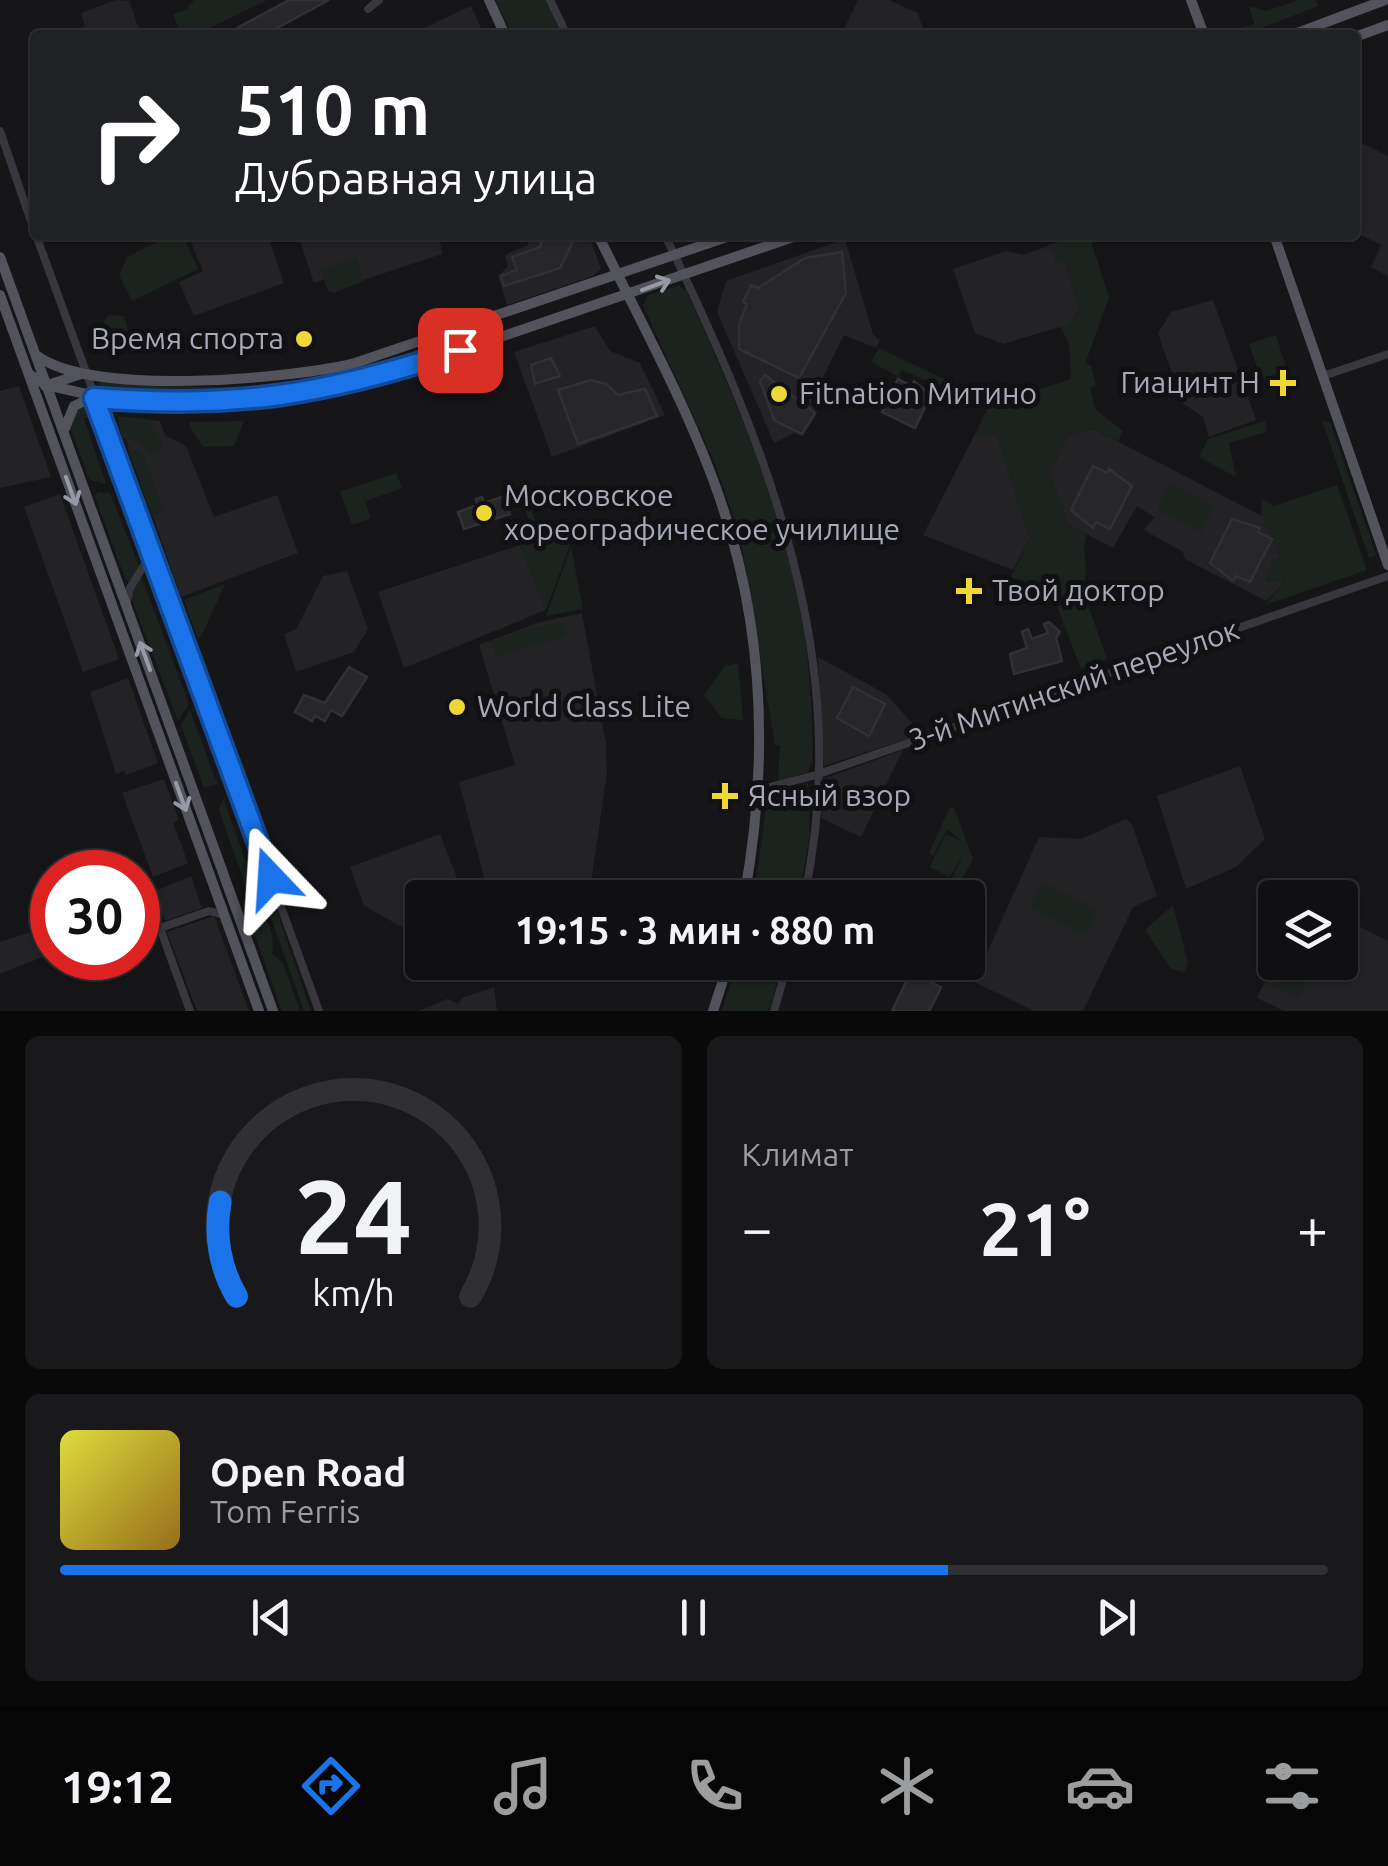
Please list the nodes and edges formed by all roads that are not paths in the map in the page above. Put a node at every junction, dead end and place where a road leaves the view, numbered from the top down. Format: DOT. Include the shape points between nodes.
graph roads {
  1 [pos="379,0"];
  2 [pos="490,0"];
  3 [pos="550,0"];
  4 [pos="1191,0"];
  5 [pos="1385,0"];
  6 [pos="368,9"];
  7 [pos="1388,25"];
  8 [pos="503,30"];
  9 [pos="565,30"];
  10 [pos="1202,30"];
  11 [pos="1305,30"];
  12 [pos="1360,35"];
  13 [pos="0,131"];
  14 [pos="30,210"];
  15 [pos="37,240"];
  16 [pos="600,240"];
  17 [pos="666,240"];
  18 [pos="719,240"];
  19 [pos="784,240"];
  20 [pos="1276,240"];
  21 [pos="674,255"];
  22 [pos="0,256"];
  23 [pos="684,274"];
  24 [pos="618,275"];
  25 [pos="0,294"];
  26 [pos="628,295"];
  27 [pos="556,296"];
  28 [pos="562,318"];
  29 [pos="482,321"];
  30 [pos="488,342"];
  31 [pos="1388,354"];
  32 [pos="36,356"];
  33 [pos="86,373"];
  34 [pos="29,374"];
  35 [pos="1323,376"];
  36 [pos="46,384"];
  37 [pos="94,398"];
  38 [pos="38,400"];
  39 [pos="64,434"];
  40 [pos="151,554"];
  41 [pos="1388,565"];
  42 [pos="1388,576"];
  43 [pos="126,606"];
  44 [pos="816,775"];
  45 [pos="759,790"];
  46 [pos="746,880"];
  47 [pos="807,880"];
  48 [pos="218,895"];
  49 [pos="209,910"];
  50 [pos="225,916"];
  51 [pos="722,980"];
  52 [pos="783,980"];
  53 [pos="190,1011"];
  54 [pos="259,1011"];
  55 [pos="274,1011"];
  56 [pos="319,1011"];
  57 [pos="713,1011"];
  58 [pos="774,1011"];
  1 -- 6 [label="street"];
  2 -- 8 [label="main road"];
  3 -- 9 [label="street"];
  4 -- 10 [label="main road"];
  5 -- 11 [label="main road"];
  7 -- 12 [label="main road"];
  13 -- 14 [label="street"];
  15 -- 33 [label="street"];
  16 -- 24 [label="main road"];
  17 -- 21 [label="street"];
  18 -- 21 [label="main road"];
  19 -- 23 [label="main road"];
  20 -- 35 [label="main road"];
  21 -- 23 [label="street"];
  21 -- 24 [label="main road"];
  22 -- 32 [label="main road"];
  26 -- 23 [label="main road, one-way"];
  23 -- 44 [label="street" via="754,435 791,542 816,672"];
  24 -- 26 [label="main road"];
  24 -- 27 [label="main road"];
  25 -- 34 [label="main road"];
  26 -- 28 [label="main road"];
  26 -- 45 [label="main road" via="724,510 757,678"];
  27 -- 28 [label="street" via="568,304"];
  27 -- 29 [label="main road"];
  28 -- 30 [label="main road"];
  29 -- 30 [label="street" via="476,336"];
  29 -- 33 [label="main road" via="352,364 288,377 182,382"];
  30 -- 37 [label="main road" via="301,396"];
  31 -- 35 [label="street"];
  32 -- 33 [label="main road"];
  32 -- 36 [label="main road"];
  33 -- 36 [label="main road"];
  33 -- 37 [label="street"];
  34 -- 36 [label="main road"];
  34 -- 38 [label="main road"];
  35 -- 41 [label="main road"];
  36 -- 37 [label="main road"];
  36 -- 38 [label="main road"];
  36 -- 39 [label="main road"];
  37 -- 39 [label="main road" via="69,411"];
  37 -- 40 [label="street"];
  38 -- 48 [label="main road, one-way"];
  39 -- 43 [label="main road"];
  40 -- 43 [label="street"];
  40 -- 56 [label="street"];
  42 -- 44 [label="street, 3-й Митинский переулок"];
  55 -- 43 [label="main road, one-way"];
  44 -- 45 [label="street, 3-й Митинский переулок"];
  44 -- 47 [label="street"];
  45 -- 46 [label="main road"];
  48 -- 49 [label="street"];
  48 -- 50 [label="main road"];
  49 -- 50 [label="street"];
  49 -- 53 [label="street" via="160,928"];
  50 -- 54 [label="main road"];
  51 -- 57 [label="main road"];
  52 -- 58 [label="street"];
}
